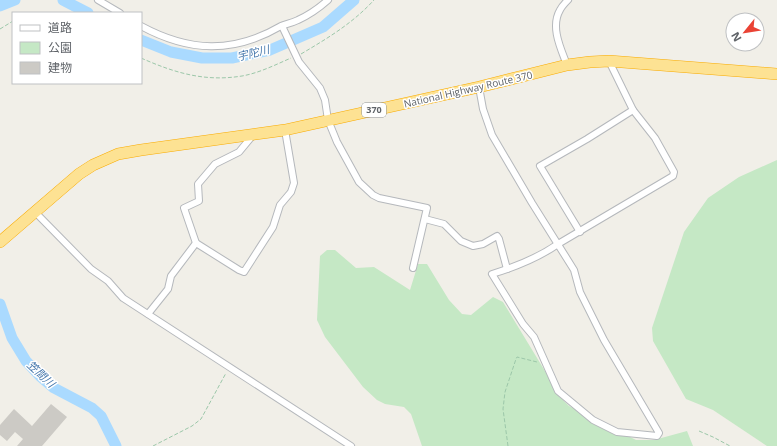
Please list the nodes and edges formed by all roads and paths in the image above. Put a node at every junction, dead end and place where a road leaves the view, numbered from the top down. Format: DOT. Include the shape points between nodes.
graph roads {
  1 [pos="98,0"];
  2 [pos="328,0"];
  3 [pos="374,0"];
  4 [pos="568,0"];
  5 [pos="118,12"];
  6 [pos="12,22"];
  7 [pos="142,27"];
  8 [pos="282,27"];
  9 [pos="0,29"];
  10 [pos="296,56"];
  11 [pos="142,58"];
  12 [pos="609,61"];
  13 [pos="567,65"];
  14 [pos="777,74"];
  15 [pos="479,87"];
  16 [pos="633,110"];
  17 [pos="328,120"];
  18 [pos="285,130"];
  19 [pos="255,133"];
  20 [pos="35,212"];
  21 [pos="425,218"];
  22 [pos="580,232"];
  23 [pos="0,242"];
  24 [pos="196,243"];
  25 [pos="558,244"];
  26 [pos="413,268"];
  27 [pos="507,269"];
  28 [pos="148,314"];
  29 [pos="546,363"];
  30 [pos="229,367"];
  31 [pos="699,431"];
  32 [pos="153,446"];
  33 [pos="351,446"];
  34 [pos="508,446"];
  35 [pos="730,446"];
  1 -- 5 [label="street"];
  2 -- 8 [label="street" via="297,21"];
  3 -- 10 [label="path" via="349,24"];
  4 -- 13 [label="street" via="559,10 556,23 556,34"];
  6 -- 9 [label="path"];
  7 -- 8 [label="street" via="159,36 184,43 212,46 245,42"];
  8 -- 10 [label="street"];
  10 -- 11 [label="path" via="243,76 213,79 171,71"];
  10 -- 17 [label="street" via="320,88"];
  12 -- 13 [label="highway, National Highway Route 370 / 370"];
  12 -- 14 [label="highway, National Highway Route 370 / 370"];
  12 -- 16 [label="street"];
  13 -- 15 [label="highway, National Highway Route 370 / 370"];
  15 -- 17 [label="highway, National Highway Route 370 / 370"];
  15 -- 25 [label="street" via="492,136"];
  16 -- 22 [label="street" via="540,166"];
  16 -- 22 [label="street" via="655,138 674,172 673,176"];
  17 -- 18 [label="highway, National Highway Route 370 / 370"];
  17 -- 21 [label="street" via="359,182 379,198 428,208"];
  18 -- 19 [label="highway, National Highway Route 370 / 370"];
  18 -- 24 [label="street" via="294,182 291,192 280,206 273,227 244,272"];
  19 -- 20 [label="highway, National Highway Route 370 / 370" via="118,154 79,174"];
  19 -- 24 [label="street" via="239,152 215,164 198,184 199,201 184,208"];
  20 -- 23 [label="highway, National Highway Route 370 / 370"];
  20 -- 28 [label="street" via="123,298"];
  21 -- 26 [label="street"];
  21 -- 27 [label="street" via="444,224 461,241 473,246 497,236"];
  22 -- 25 [label="street"];
  24 -- 28 [label="street" via="171,276 168,289"];
  25 -- 27 [label="street"];
  25 -- 29 [label="street" via="574,270 580,292 604,340 659,433 657,436 616,432 593,420 558,391"];
  27 -- 29 [label="street" via="492,274 534,337"];
  28 -- 30 [label="street"];
  29 -- 34 [label="path" via="517,357 516,359 505,392 503,409"];
  30 -- 32 [label="path" via="201,419"];
  30 -- 33 [label="street"];
  31 -- 35 [label="path"];
}
